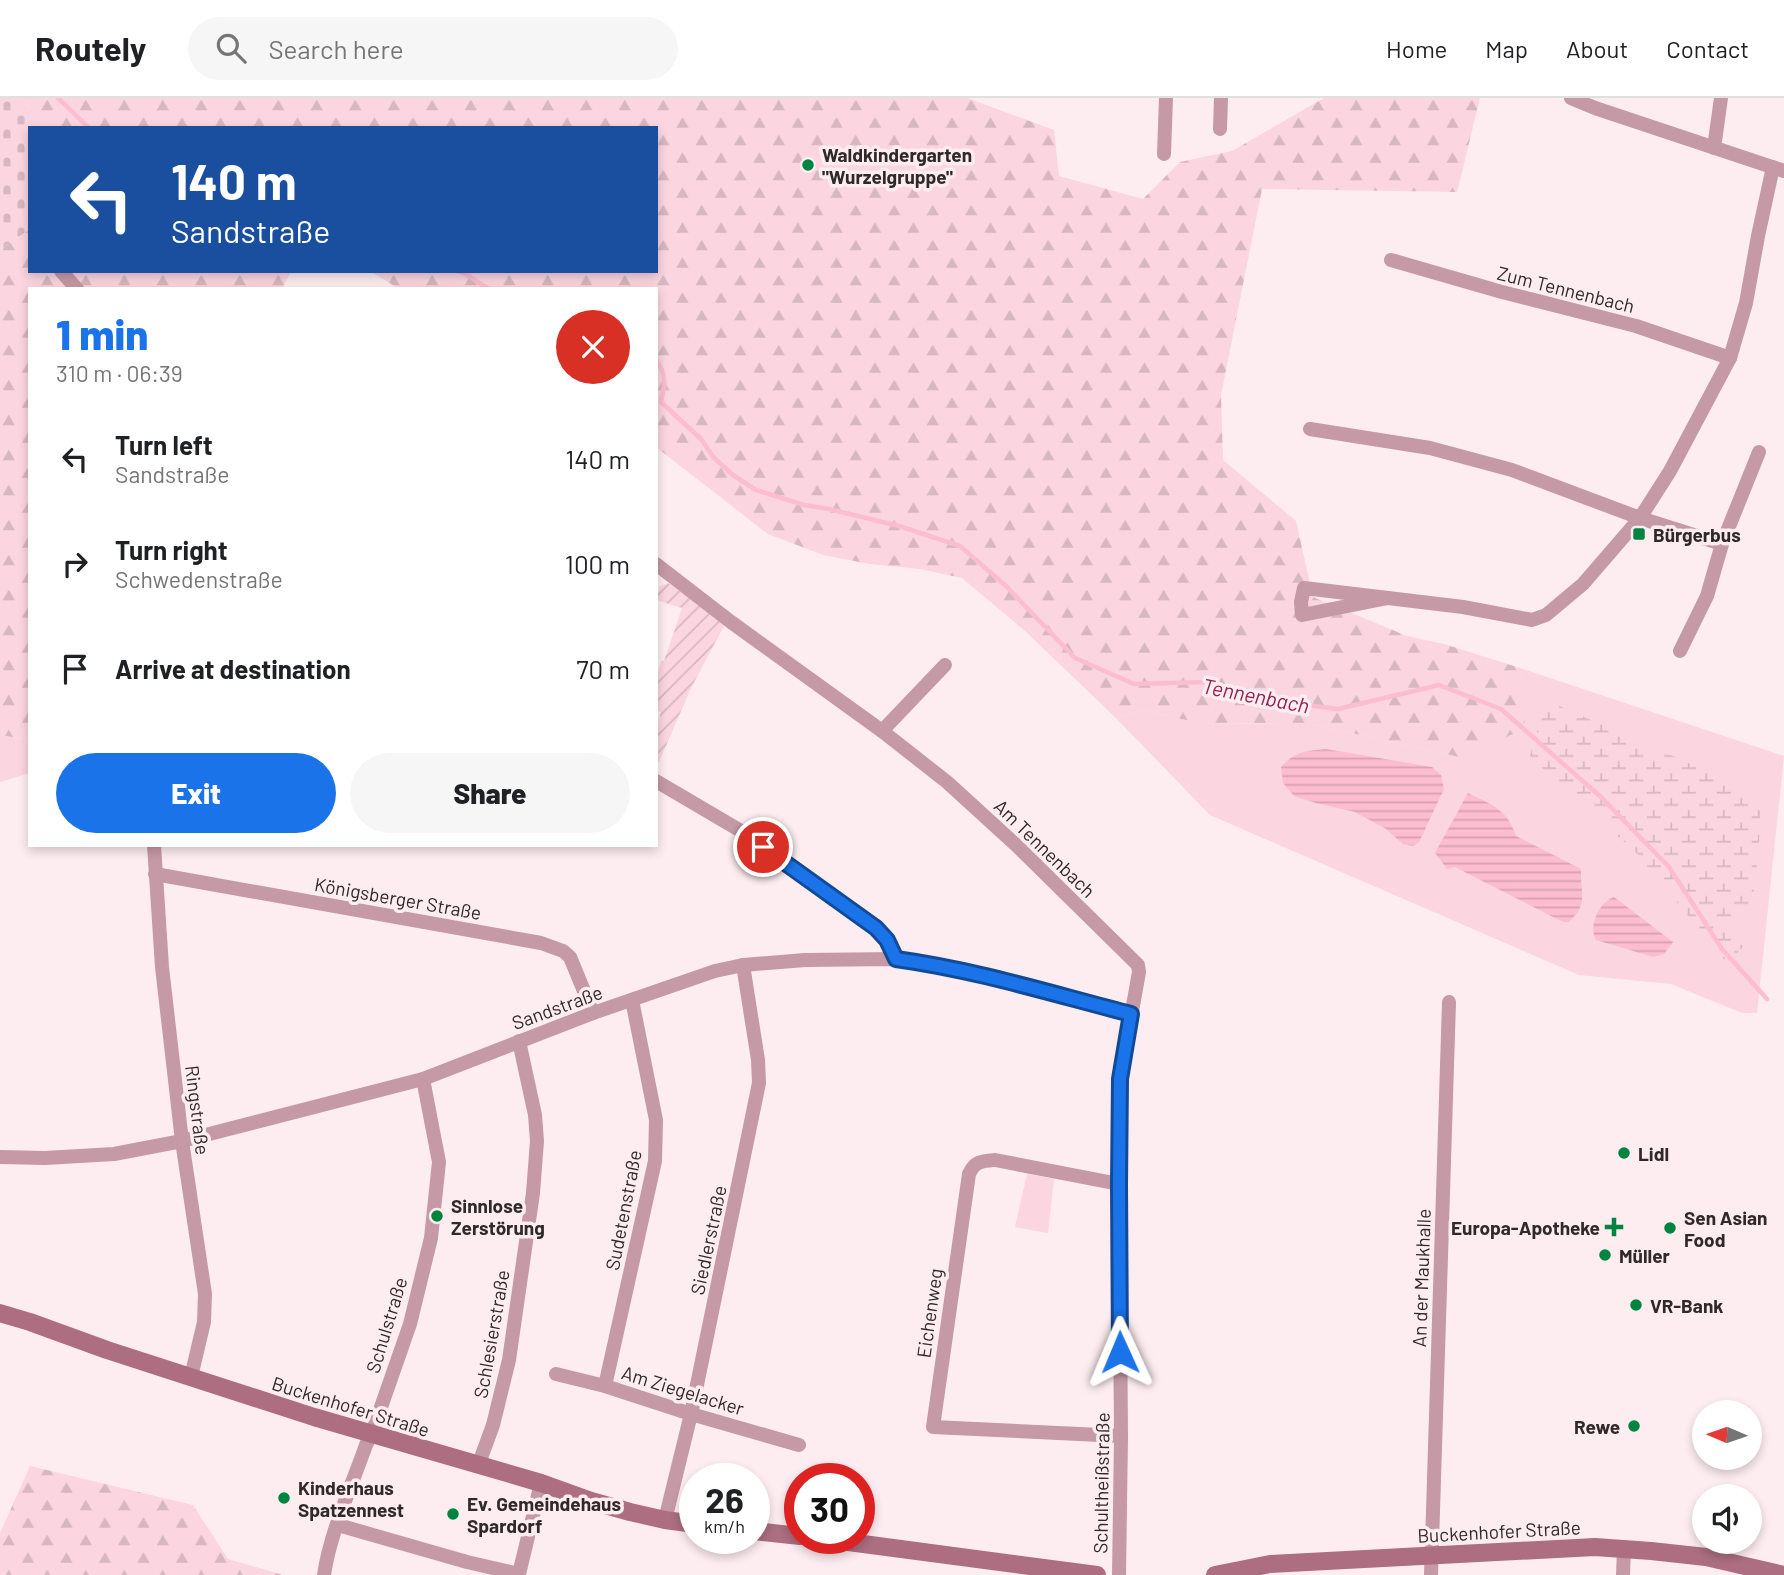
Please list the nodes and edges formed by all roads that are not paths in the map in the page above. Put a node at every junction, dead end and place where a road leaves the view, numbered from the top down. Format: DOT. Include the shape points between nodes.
graph roads {
  1 [pos="1166,98"];
  2 [pos="1221,98"];
  3 [pos="1572,98"];
  4 [pos="1720,98"];
  5 [pos="1220,129"];
  6 [pos="1714,148"];
  7 [pos="1164,154"];
  8 [pos="1779,169"];
  9 [pos="1391,260"];
  10 [pos="63,273"];
  11 [pos="75,287"];
  12 [pos="1730,358"];
  13 [pos="1310,429"];
  14 [pos="1759,452"];
  15 [pos="1640,518"];
  16 [pos="1722,544"];
  17 [pos="658,566"];
  18 [pos="1388,598"];
  19 [pos="1680,651"];
  20 [pos="945,665"];
  21 [pos="882,731"];
  22 [pos="658,782"];
  23 [pos="155,847"];
  24 [pos="155,874"];
  25 [pos="896,959"];
  26 [pos="743,965"];
  27 [pos="632,1000"];
  28 [pos="1449,1002"];
  29 [pos="593,1013"];
  30 [pos="1131,1014"];
  31 [pos="519,1041"];
  32 [pos="423,1079"];
  33 [pos="183,1141"];
  34 [pos="0,1157"];
  35 [pos="1119,1184"];
  36 [pos="0,1314"];
  37 [pos="556,1374"];
  38 [pos="191,1377"];
  39 [pos="605,1387"];
  40 [pos="691,1414"];
  41 [pos="372,1433"];
  42 [pos="1121,1436"];
  43 [pos="799,1445"];
  44 [pos="478,1466"];
  45 [pos="541,1483"];
  46 [pos="665,1520"];
  47 [pos="679,1522"];
  48 [pos="338,1525"];
  49 [pos="875,1546"];
  50 [pos="1623,1548"];
  51 [pos="1432,1556"];
  52 [pos="1238,1573"];
  53 [pos="324,1575"];
  54 [pos="1097,1575"];
  55 [pos="1119,1575"];
  56 [pos="1215,1575"];
  57 [pos="1431,1575"];
  58 [pos="1623,1575"];
  59 [pos="1784,1575"];
  1 -- 7 [label="street"];
  2 -- 5 [label="street"];
  3 -- 6 [label="street"];
  4 -- 6 [label="street"];
  6 -- 8 [label="street"];
  8 -- 12 [label="street" via="1758,236"];
  9 -- 12 [label="street, Zum Tennenbach" via="1636,326"];
  10 -- 11 [label="street"];
  12 -- 15 [label="street"];
  13 -- 15 [label="street" via="1430,448 1512,470"];
  14 -- 16 [label="street"];
  15 -- 16 [label="street"];
  15 -- 18 [label="street" via="1583,584 1546,615 1532,620"];
  16 -- 19 [label="street" via="1707,596"];
  17 -- 21 [label="street, Am Tennenbach"];
  18 -- 18 [label="street" via="1314,613 1302,615 1304,588"];
  20 -- 21 [label="street"];
  21 -- 30 [label="street, Am Tennenbach" via="947,782 1137,962"];
  22 -- 25 [label="street" via="741,831 876,928"];
  23 -- 24 [label="street, Ringstraße"];
  24 -- 29 [label="street, Königsberger Straße" via="548,945 570,957"];
  24 -- 33 [label="street, Ringstraße"];
  25 -- 26 [label="street, Sandstraße"];
  25 -- 30 [label="street, Sandstraße" via="935,964"];
  26 -- 27 [label="street, Sandstraße"];
  26 -- 40 [label="street, Siedlerstraße" via="759,1083"];
  27 -- 29 [label="street, Sandstraße"];
  27 -- 39 [label="street, Sudetenstraße" via="656,1120 655,1161"];
  28 -- 51 [label="street, An der Maukhalle"];
  29 -- 31 [label="street, Sandstraße"];
  30 -- 35 [label="street, Schultheißstraße" via="1120,1079"];
  31 -- 32 [label="street, Sandstraße"];
  31 -- 44 [label="street, Schlesierstraße" via="535,1115 533,1193 509,1360"];
  32 -- 33 [label="street, Sandstraße"];
  32 -- 41 [label="street, Schulstraße" via="439,1162 431,1238 410,1324"];
  33 -- 34 [label="street, Sandstraße" via="114,1154"];
  33 -- 38 [label="street, Ringstraße" via="205,1294 204,1322"];
  35 -- 42 [label="street, Schultheißstraße"];
  35 -- 42 [label="street, Eichenweg" via="995,1160 972,1166 933,1427"];
  36 -- 38 [label="street, Buckenhofer Straße"];
  37 -- 39 [label="street, Am Ziegelacker"];
  38 -- 41 [label="street, Buckenhofer Straße"];
  39 -- 40 [label="street, Am Ziegelacker"];
  40 -- 43 [label="street, Am Ziegelacker"];
  40 -- 46 [label="street, Siedlerstraße"];
  41 -- 44 [label="street, Buckenhofer Straße"];
  41 -- 48 [label="street, Schulstraße"];
  42 -- 55 [label="street, Schultheißstraße"];
  44 -- 45 [label="street, Buckenhofer Straße"];
  45 -- 46 [label="street, Buckenhofer Straße"];
  45 -- 48 [label="street" via="519,1574"];
  46 -- 47 [label="street, Buckenhofer Straße"];
  48 -- 53 [label="street, Schulstraße"];
  49 -- 54 [label="street"];
  50 -- 51 [label="street, Buckenhofer Straße"];
  50 -- 58 [label="street"];
  50 -- 59 [label="street, Buckenhofer Straße" via="1706,1557"];
  51 -- 52 [label="street, Buckenhofer Straße" via="1270,1564"];
  51 -- 57 [label="street, An der Maukhalle"];
  52 -- 56 [label="street, Buckenhofer Straße"];
}
